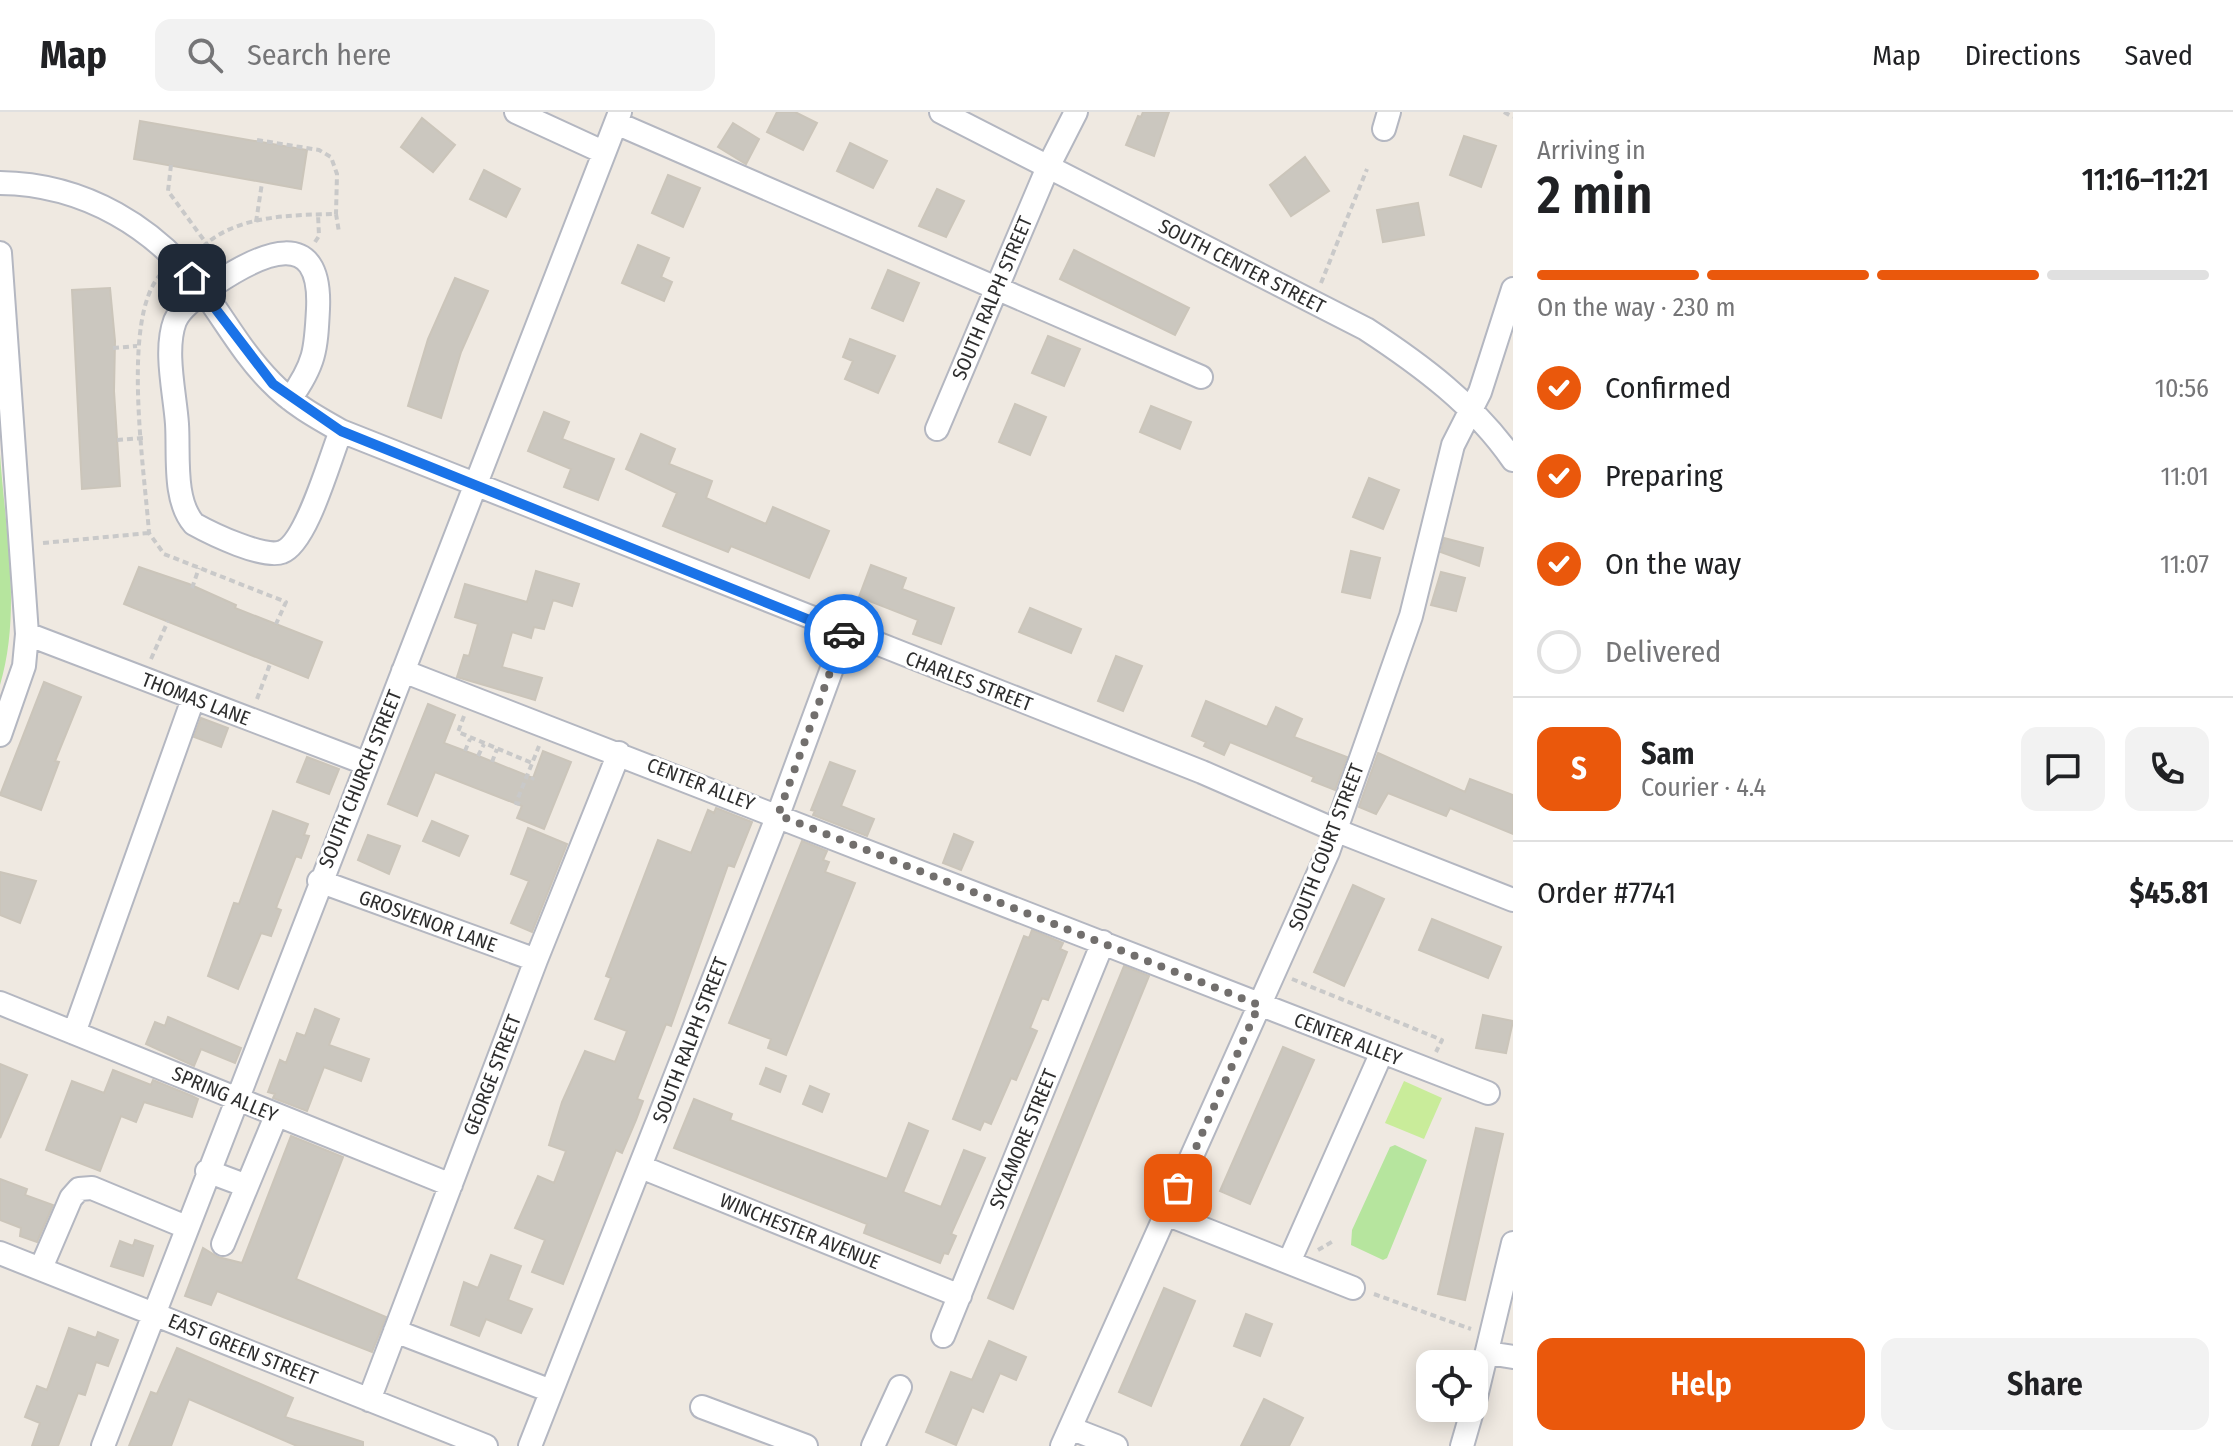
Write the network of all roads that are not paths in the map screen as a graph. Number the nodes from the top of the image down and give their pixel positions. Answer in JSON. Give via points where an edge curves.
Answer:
{"nodes":[{"id":1,"x":516,"y":112,"type":"edge"},
{"id":2,"x":941,"y":112,"type":"edge"},
{"id":3,"x":1076,"y":112,"type":"edge"},
{"id":4,"x":618,"y":117,"type":"edge"},
{"id":5,"x":603,"y":152,"type":"junction"},
{"id":6,"x":1048,"y":167,"type":"junction"},
{"id":7,"x":0,"y":183,"type":"edge"},
{"id":8,"x":0,"y":253,"type":"edge"},
{"id":9,"x":996,"y":286,"type":"junction"},
{"id":10,"x":1513,"y":289,"type":"edge"},
{"id":11,"x":204,"y":292,"type":"junction"},
{"id":12,"x":1201,"y":377,"type":"dead end"},
{"id":13,"x":290,"y":399,"type":"junction"},
{"id":14,"x":1470,"y":410,"type":"junction"},
{"id":15,"x":937,"y":429,"type":"dead end"},
{"id":16,"x":341,"y":431,"type":"junction"},
{"id":17,"x":1513,"y":460,"type":"edge"},
{"id":18,"x":476,"y":486,"type":"junction"},
{"id":19,"x":845,"y":633,"type":"junction"},
{"id":20,"x":27,"y":634,"type":"junction"},
{"id":21,"x":403,"y":671,"type":"junction"},
{"id":22,"x":193,"y":699,"type":"junction"},
{"id":23,"x":0,"y":735,"type":"edge"},
{"id":24,"x":619,"y":753,"type":"junction"},
{"id":25,"x":365,"y":763,"type":"junction"},
{"id":26,"x":778,"y":815,"type":"junction"},
{"id":27,"x":1335,"y":830,"type":"junction"},
{"id":28,"x":319,"y":881,"type":"junction"},
{"id":29,"x":1513,"y":900,"type":"edge"},
{"id":30,"x":1103,"y":942,"type":"junction"},
{"id":31,"x":536,"y":960,"type":"junction"},
{"id":32,"x":0,"y":1003,"type":"edge"},
{"id":33,"x":1259,"y":1005,"type":"junction"},
{"id":34,"x":74,"y":1033,"type":"junction"},
{"id":35,"x":1382,"y":1052,"type":"junction"},
{"id":36,"x":1488,"y":1093,"type":"dead end"},
{"id":37,"x":235,"y":1098,"type":"junction"},
{"id":38,"x":276,"y":1116,"type":"junction"},
{"id":39,"x":641,"y":1167,"type":"junction"},
{"id":40,"x":207,"y":1171,"type":"junction"},
{"id":41,"x":451,"y":1185,"type":"junction"},
{"id":42,"x":247,"y":1186,"type":"junction"},
{"id":43,"x":1166,"y":1214,"type":"junction"},
{"id":44,"x":186,"y":1227,"type":"junction"},
{"id":45,"x":1513,"y":1243,"type":"edge"},
{"id":46,"x":223,"y":1244,"type":"dead end"},
{"id":47,"x":0,"y":1253,"type":"edge"},
{"id":48,"x":1299,"y":1258,"type":"junction"},
{"id":49,"x":41,"y":1268,"type":"junction"},
{"id":50,"x":1353,"y":1288,"type":"road end"},
{"id":51,"x":960,"y":1296,"type":"junction"},
{"id":52,"x":154,"y":1313,"type":"junction"},
{"id":53,"x":395,"y":1331,"type":"junction"},
{"id":54,"x":943,"y":1336,"type":"dead end"},
{"id":55,"x":1488,"y":1353,"type":"joint"},
{"id":56,"x":1513,"y":1357,"type":"edge"},
{"id":57,"x":900,"y":1387,"type":"dead end"},
{"id":58,"x":551,"y":1391,"type":"junction"},
{"id":59,"x":369,"y":1400,"type":"junction"},
{"id":60,"x":702,"y":1407,"type":"dead end"},
{"id":61,"x":1469,"y":1422,"type":"edge"},
{"id":62,"x":1066,"y":1437,"type":"edge"},
{"id":63,"x":103,"y":1446,"type":"edge"},
{"id":64,"x":486,"y":1446,"type":"edge"},
{"id":65,"x":530,"y":1446,"type":"edge"},
{"id":66,"x":806,"y":1446,"type":"edge"},
{"id":67,"x":873,"y":1446,"type":"edge"},
{"id":68,"x":1116,"y":1446,"type":"edge"},
{"id":69,"x":1462,"y":1446,"type":"edge"}],
"edges":[{"from":1,"to":5,"type":"street"},
{"from":2,"to":6,"type":"street","name":"SOUTH CENTER STREET"},
{"from":3,"to":6,"type":"street","name":"SOUTH RALPH STREET"},
{"from":4,"to":5,"type":"street","name":"SOUTH CHURCH STREET"},
{"from":4,"to":9,"type":"street"},
{"from":5,"to":18,"type":"street","name":"SOUTH CHURCH STREET"},
{"from":6,"to":9,"type":"street","name":"SOUTH RALPH STREET"},
{"from":6,"to":14,"type":"street","name":"SOUTH CENTER STREET","via":[[1366,329],[1410,357]]},
{"from":7,"to":11,"type":"street","name":"CHARLES STREET","via":[[71,193],[109,210],[164,247]]},
{"from":8,"to":20,"type":"street"},
{"from":9,"to":12,"type":"street"},
{"from":9,"to":15,"type":"street","name":"SOUTH RALPH STREET"},
{"from":10,"to":14,"type":"street","name":"SOUTH COURT STREET"},
{"from":11,"to":13,"type":"street","name":"CHARLES STREET","via":[[250,358]]},
{"from":11,"to":13,"type":"street","via":[[274,253],[293,253],[312,267],[319,286],[316,351]]},
{"from":11,"to":16,"type":"street","via":[[179,314],[172,338],[181,496],[194,524],[269,554],[288,549],[302,532]]},
{"from":13,"to":16,"type":"street","name":"CHARLES STREET"},
{"from":14,"to":17,"type":"street","name":"SOUTH CENTER STREET"},
{"from":14,"to":27,"type":"street","name":"SOUTH COURT STREET","via":[[1453,445],[1399,653]]},
{"from":16,"to":18,"type":"street","name":"CHARLES STREET"},
{"from":18,"to":19,"type":"street","name":"CHARLES STREET"},
{"from":18,"to":21,"type":"street","name":"SOUTH CHURCH STREET"},
{"from":19,"to":26,"type":"street","name":"SOUTH RALPH STREET"},
{"from":19,"to":27,"type":"street","name":"CHARLES STREET","via":[[1202,772]]},
{"from":20,"to":22,"type":"street","name":"THOMAS LANE"},
{"from":20,"to":23,"type":"street","via":[[24,666]]},
{"from":21,"to":24,"type":"street","name":"CENTER ALLEY"},
{"from":21,"to":25,"type":"street","name":"SOUTH CHURCH STREET"},
{"from":22,"to":25,"type":"street","name":"THOMAS LANE"},
{"from":22,"to":34,"type":"street"},
{"from":24,"to":26,"type":"street","name":"CENTER ALLEY"},
{"from":24,"to":31,"type":"street","name":"GEORGE STREET"},
{"from":25,"to":28,"type":"street","name":"SOUTH CHURCH STREET"},
{"from":26,"to":30,"type":"street","name":"CENTER ALLEY"},
{"from":26,"to":39,"type":"street","name":"SOUTH RALPH STREET"},
{"from":27,"to":29,"type":"street","name":"CHARLES STREET"},
{"from":27,"to":33,"type":"street","name":"SOUTH COURT STREET"},
{"from":28,"to":31,"type":"street","name":"GROSVENOR LANE"},
{"from":28,"to":37,"type":"street","name":"SOUTH CHURCH STREET"},
{"from":30,"to":33,"type":"street","name":"CENTER ALLEY"},
{"from":30,"to":51,"type":"street","name":"SYCAMORE STREET"},
{"from":31,"to":41,"type":"street","name":"GEORGE STREET"},
{"from":32,"to":34,"type":"street","name":"SPRING ALLEY"},
{"from":33,"to":35,"type":"street","name":"CENTER ALLEY"},
{"from":33,"to":43,"type":"street","name":"SOUTH COURT STREET"},
{"from":34,"to":37,"type":"street","name":"SPRING ALLEY"},
{"from":35,"to":36,"type":"street","name":"CENTER ALLEY"},
{"from":35,"to":48,"type":"street"},
{"from":37,"to":38,"type":"street","name":"SPRING ALLEY"},
{"from":37,"to":40,"type":"street","name":"SOUTH CHURCH STREET"},
{"from":38,"to":41,"type":"street","name":"SPRING ALLEY"},
{"from":38,"to":42,"type":"street"},
{"from":39,"to":51,"type":"street","name":"WINCHESTER AVENUE"},
{"from":39,"to":58,"type":"street","name":"SOUTH RALPH STREET"},
{"from":40,"to":42,"type":"street"},
{"from":40,"to":44,"type":"street","name":"SOUTH CHURCH STREET"},
{"from":41,"to":53,"type":"street","name":"GEORGE STREET"},
{"from":42,"to":46,"type":"street"},
{"from":43,"to":48,"type":"street"},
{"from":43,"to":62,"type":"street","name":"SOUTH COURT STREET"},
{"from":44,"to":49,"type":"street","via":[[86,1187],[71,1198]]},
{"from":44,"to":52,"type":"street","name":"SOUTH CHURCH STREET"},
{"from":45,"to":55,"type":"street"},
{"from":47,"to":49,"type":"street","name":"EAST GREEN STREET"},
{"from":48,"to":50,"type":"street"},
{"from":49,"to":52,"type":"street","name":"EAST GREEN STREET"},
{"from":51,"to":54,"type":"street","name":"SYCAMORE STREET"},
{"from":52,"to":59,"type":"street","name":"EAST GREEN STREET"},
{"from":52,"to":63,"type":"street","name":"SOUTH CHURCH STREET"},
{"from":53,"to":58,"type":"street"},
{"from":53,"to":59,"type":"street","name":"GEORGE STREET"},
{"from":55,"to":56,"type":"street"},
{"from":57,"to":67,"type":"street"},
{"from":58,"to":65,"type":"street","name":"SOUTH RALPH STREET"},
{"from":59,"to":64,"type":"street","name":"EAST GREEN STREET"},
{"from":60,"to":66,"type":"street"},
{"from":61,"to":69,"type":"street"},
{"from":62,"to":68,"type":"street"}]}
